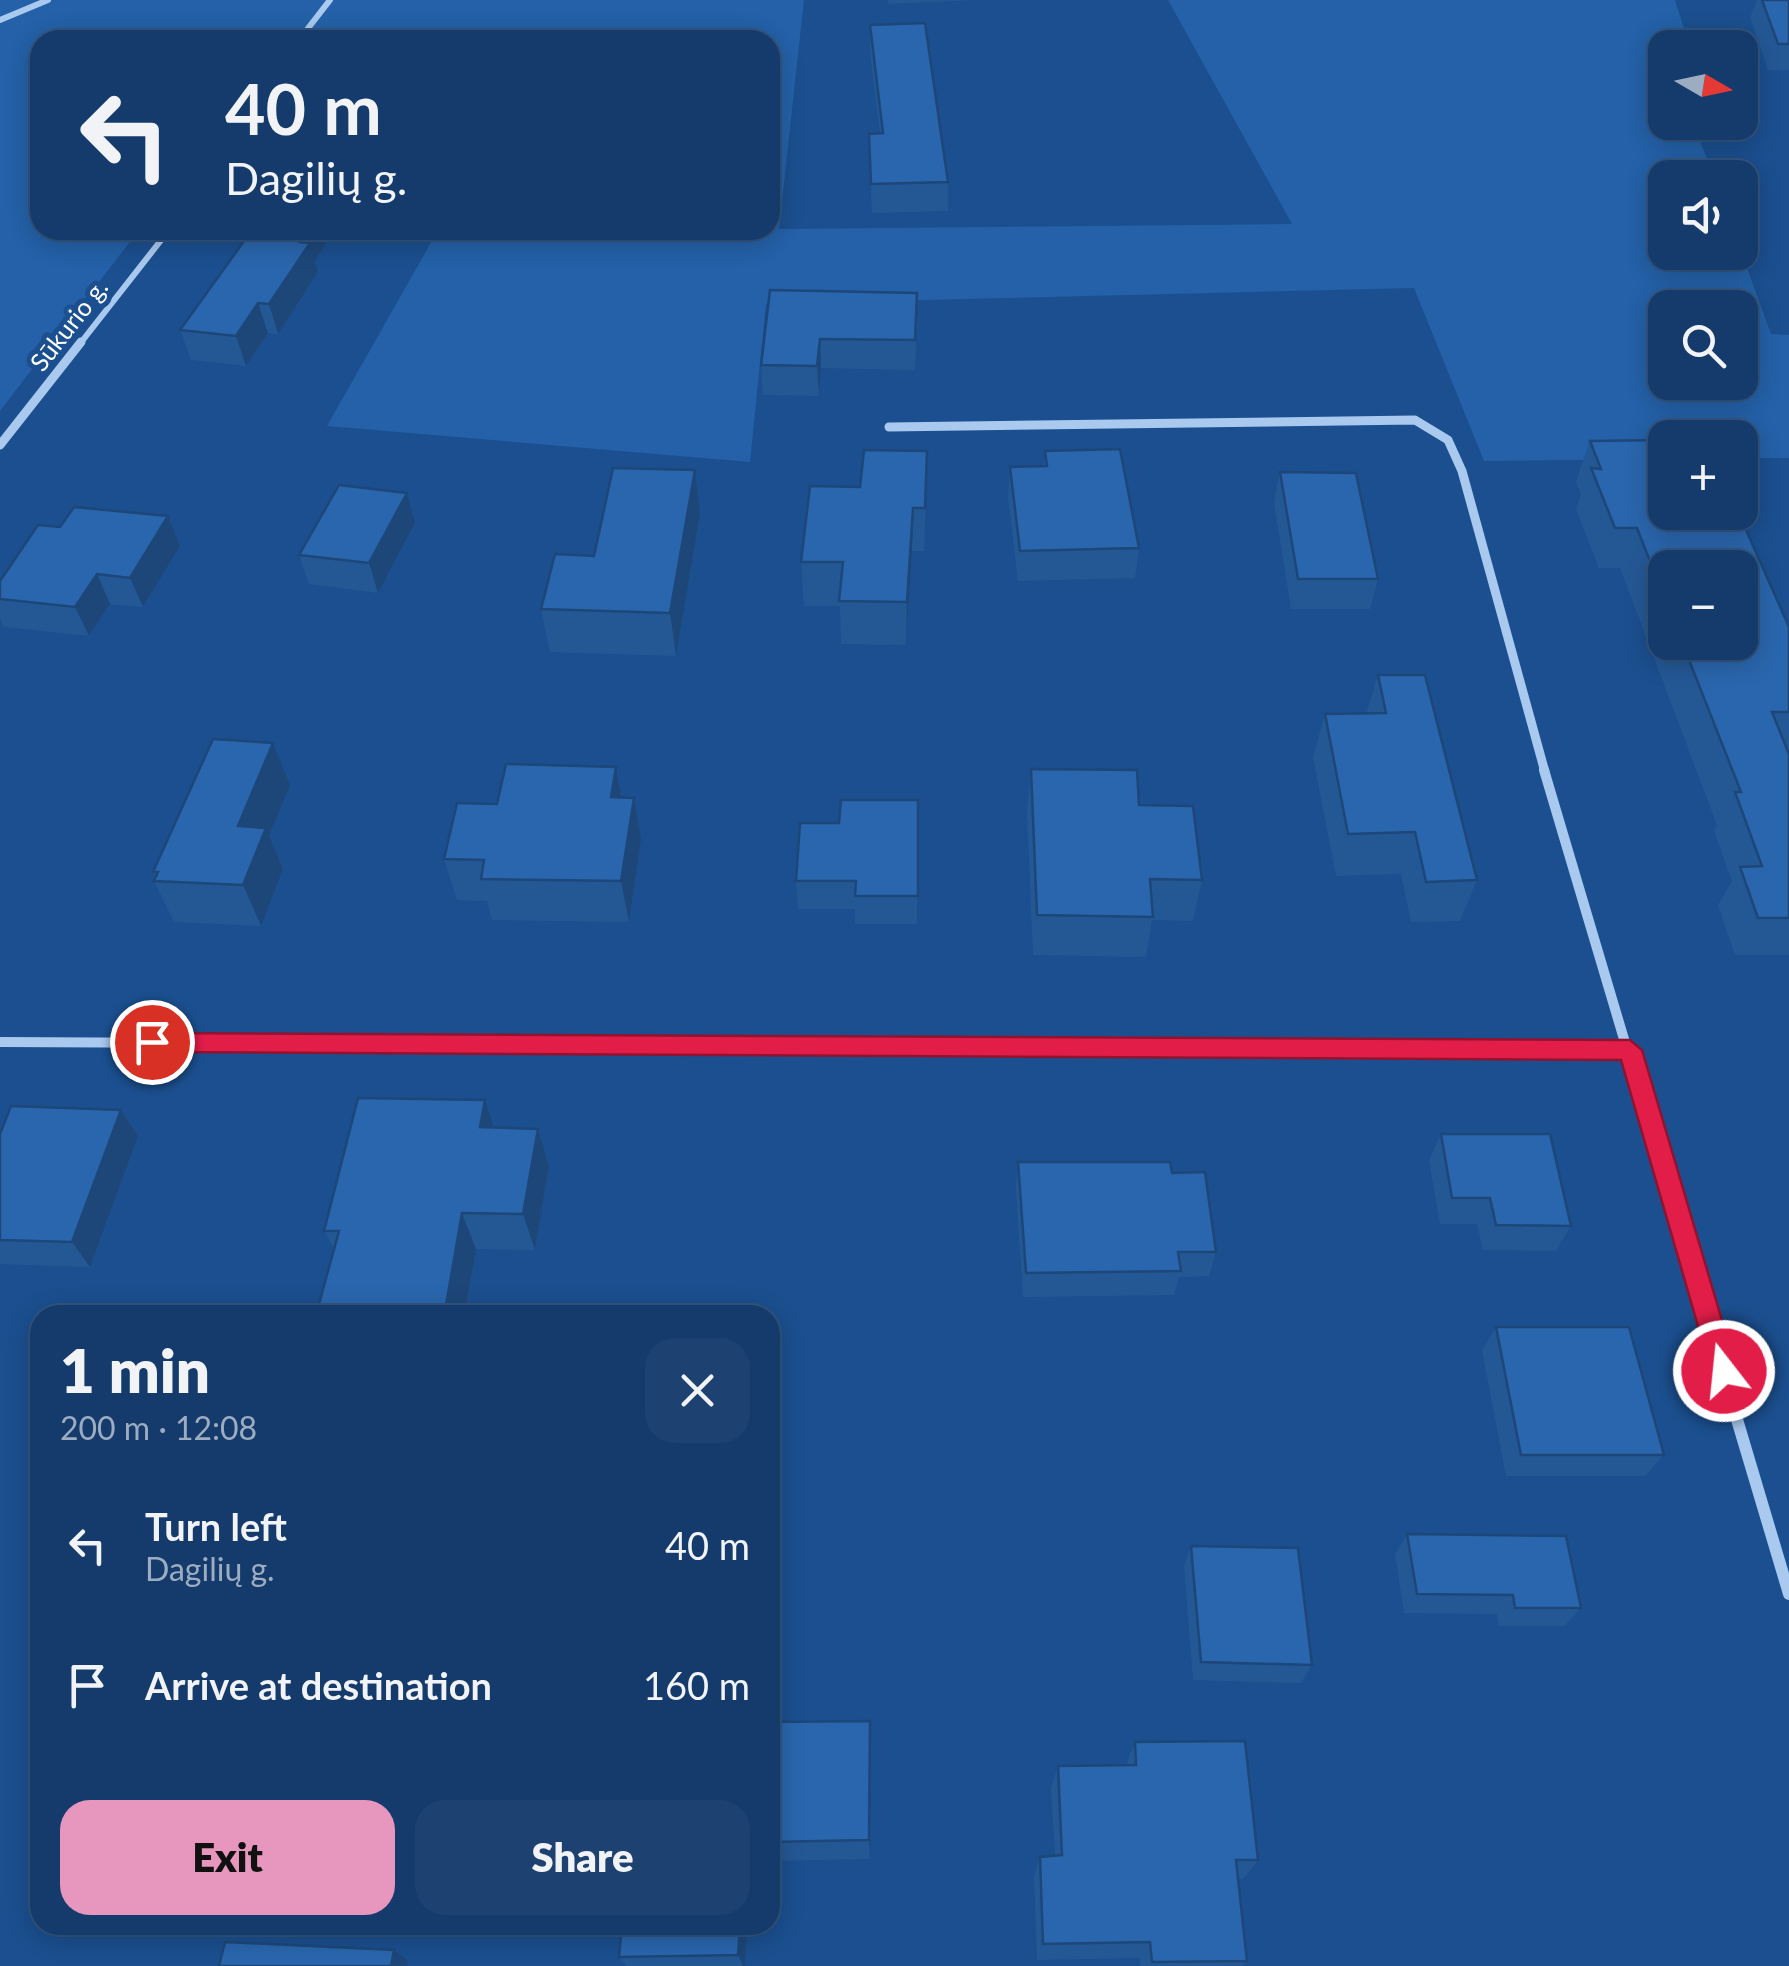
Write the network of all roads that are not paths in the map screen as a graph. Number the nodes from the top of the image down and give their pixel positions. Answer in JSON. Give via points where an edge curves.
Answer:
{"nodes":[{"id":1,"x":48,"y":0,"type":"edge"},
{"id":2,"x":330,"y":0,"type":"edge"},
{"id":3,"x":0,"y":20,"type":"edge"},
{"id":4,"x":307,"y":30,"type":"edge"},
{"id":5,"x":161,"y":240,"type":"edge"},
{"id":6,"x":889,"y":426,"type":"dead end"},
{"id":7,"x":0,"y":446,"type":"edge"},
{"id":8,"x":0,"y":1042,"type":"edge"},
{"id":9,"x":1630,"y":1050,"type":"junction"},
{"id":10,"x":1789,"y":1594,"type":"edge"}],
"edges":[{"from":1,"to":3,"type":"street"},
{"from":2,"to":4,"type":"street"},
{"from":5,"to":7,"type":"street","name":"Sūkurio g."},
{"from":6,"to":9,"type":"street","via":[[1415,420],[1448,440]]},
{"from":8,"to":9,"type":"street"},
{"from":9,"to":10,"type":"street"}]}
